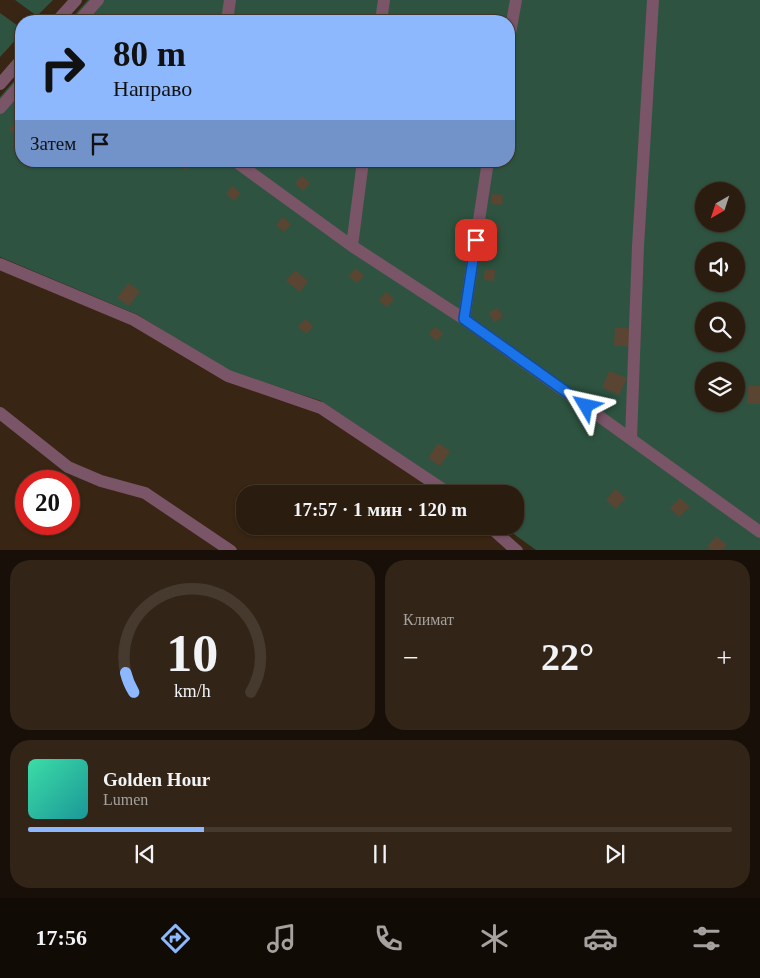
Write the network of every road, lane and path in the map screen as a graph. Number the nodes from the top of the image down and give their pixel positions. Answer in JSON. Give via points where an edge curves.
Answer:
{"nodes":[{"id":1,"x":76,"y":0,"type":"edge"},
{"id":2,"x":98,"y":0,"type":"edge"},
{"id":3,"x":230,"y":0,"type":"edge"},
{"id":4,"x":384,"y":0,"type":"edge"},
{"id":5,"x":516,"y":0,"type":"edge"},
{"id":6,"x":654,"y":0,"type":"edge"},
{"id":7,"x":62,"y":15,"type":"edge"},
{"id":8,"x":84,"y":15,"type":"edge"},
{"id":9,"x":228,"y":15,"type":"edge"},
{"id":10,"x":382,"y":15,"type":"edge"},
{"id":11,"x":513,"y":15,"type":"edge"},
{"id":12,"x":15,"y":67,"type":"edge"},
{"id":13,"x":0,"y":84,"type":"edge"},
{"id":14,"x":15,"y":91,"type":"edge"},
{"id":15,"x":0,"y":108,"type":"edge"},
{"id":16,"x":243,"y":167,"type":"edge"},
{"id":17,"x":362,"y":167,"type":"edge"},
{"id":18,"x":487,"y":167,"type":"edge"},
{"id":19,"x":352,"y":246,"type":"junction"},
{"id":20,"x":0,"y":264,"type":"edge"},
{"id":21,"x":464,"y":319,"type":"junction"},
{"id":22,"x":0,"y":413,"type":"edge"},
{"id":23,"x":632,"y":439,"type":"junction"},
{"id":24,"x":436,"y":485,"type":"edge"},
{"id":25,"x":760,"y":532,"type":"edge"},
{"id":26,"x":500,"y":535,"type":"edge"},
{"id":27,"x":231,"y":550,"type":"edge"},
{"id":28,"x":517,"y":550,"type":"edge"}],
"edges":[{"from":1,"to":7,"type":"lane"},
{"from":2,"to":8,"type":"lane"},
{"from":3,"to":9,"type":"lane"},
{"from":4,"to":10,"type":"lane"},
{"from":5,"to":11,"type":"lane"},
{"from":6,"to":23,"type":"lane","via":[[638,246]]},
{"from":12,"to":13,"type":"lane"},
{"from":14,"to":15,"type":"lane"},
{"from":16,"to":19,"type":"lane"},
{"from":17,"to":19,"type":"lane"},
{"from":18,"to":21,"type":"lane"},
{"from":19,"to":21,"type":"lane"},
{"from":20,"to":24,"type":"lane","via":[[134,320],[228,376],[321,408]]},
{"from":21,"to":23,"type":"lane"},
{"from":22,"to":27,"type":"lane","via":[[68,467],[101,481],[145,492]]},
{"from":23,"to":25,"type":"lane"},
{"from":26,"to":28,"type":"lane"}]}
